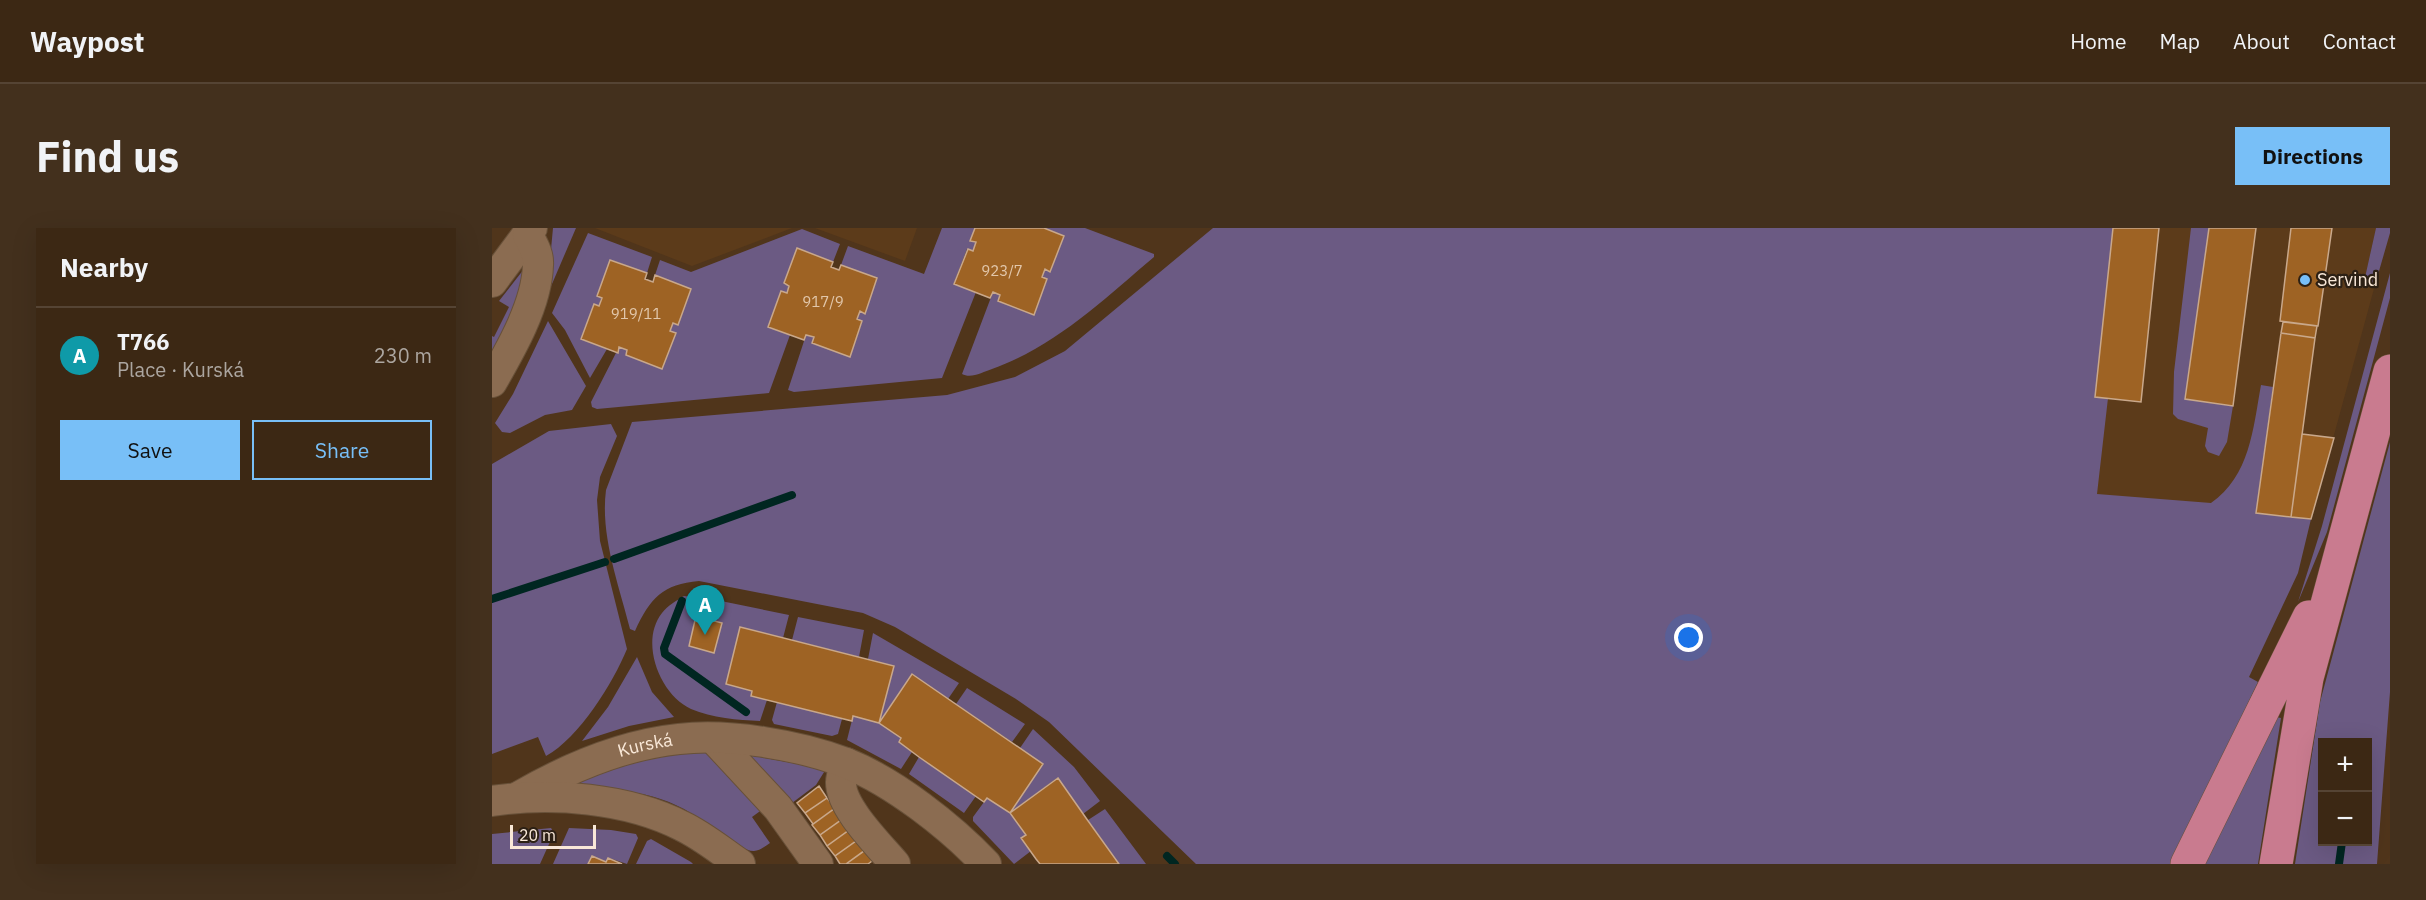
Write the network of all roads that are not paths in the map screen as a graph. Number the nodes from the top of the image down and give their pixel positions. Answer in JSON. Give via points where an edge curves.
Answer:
{"nodes":[{"id":1,"x":530,"y":231,"type":"edge"},
{"id":2,"x":492,"y":282,"type":"edge"},
{"id":3,"x":2390,"y":371,"type":"edge"},
{"id":4,"x":492,"y":382,"type":"edge"},
{"id":5,"x":2340,"y":557,"type":"junction"},
{"id":6,"x":713,"y":738,"type":"junction"},
{"id":7,"x":846,"y":763,"type":"junction"},
{"id":8,"x":505,"y":799,"type":"edge"},
{"id":9,"x":740,"y":864,"type":"edge"},
{"id":10,"x":818,"y":864,"type":"edge"},
{"id":11,"x":895,"y":864,"type":"edge"},
{"id":12,"x":986,"y":864,"type":"edge"},
{"id":13,"x":2187,"y":864,"type":"edge"},
{"id":14,"x":2276,"y":864,"type":"edge"}],
"edges":[{"from":1,"to":2,"type":"street"},
{"from":1,"to":4,"type":"street","via":[[538,264],[534,292]]},
{"from":3,"to":5,"type":"highway"},
{"from":5,"to":13,"type":"highway"},
{"from":5,"to":14,"type":"highway","via":[[2307,678]]},
{"from":6,"to":7,"type":"street","name":"Kurská","via":[[780,747]]},
{"from":6,"to":8,"type":"street","name":"Kurská","via":[[679,739],[615,752]]},
{"from":6,"to":10,"type":"street","via":[[778,808]]},
{"from":7,"to":11,"type":"street","via":[[841,781],[843,795]]},
{"from":7,"to":12,"type":"street","name":"Kurská","via":[[915,805]]},
{"from":8,"to":9,"type":"street","name":"Kurská","via":[[590,801],[628,807],[662,817],[700,836]]}]}
